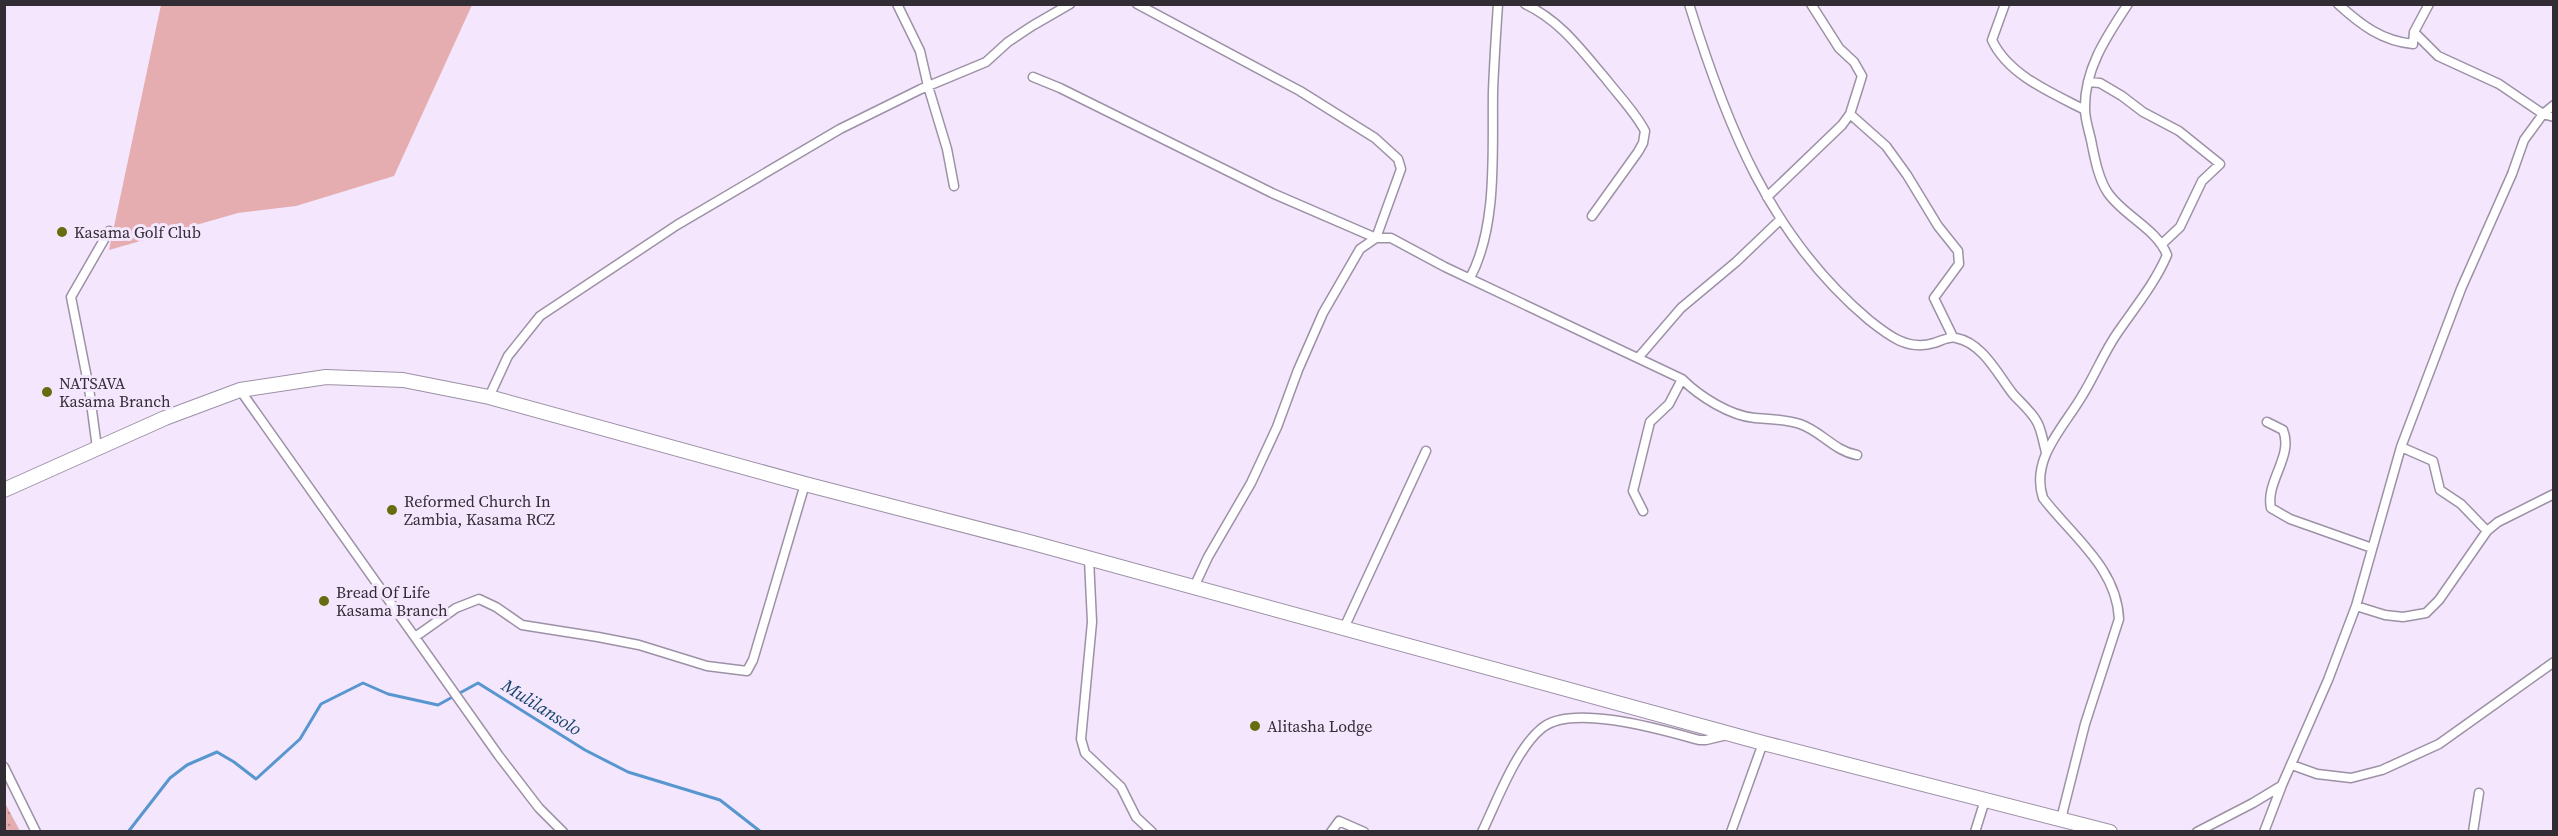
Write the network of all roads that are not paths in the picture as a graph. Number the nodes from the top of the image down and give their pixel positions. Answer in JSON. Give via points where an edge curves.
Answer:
{"nodes":[{"id":1,"x":897,"y":4,"type":"edge"},
{"id":2,"x":1070,"y":4,"type":"edge"},
{"id":3,"x":1137,"y":4,"type":"edge"},
{"id":4,"x":1498,"y":4,"type":"edge"},
{"id":5,"x":1525,"y":4,"type":"edge"},
{"id":6,"x":1689,"y":4,"type":"edge"},
{"id":7,"x":1811,"y":4,"type":"edge"},
{"id":8,"x":2128,"y":4,"type":"edge"},
{"id":9,"x":2338,"y":4,"type":"edge"},
{"id":10,"x":2428,"y":4,"type":"edge"},
{"id":11,"x":2004,"y":5,"type":"edge"},
{"id":12,"x":1540,"y":8,"type":"edge"},
{"id":13,"x":2414,"y":32,"type":"junction"},
{"id":14,"x":2413,"y":44,"type":"junction"},
{"id":15,"x":2428,"y":49,"type":"junction"},
{"id":16,"x":1033,"y":77,"type":"dead end"},
{"id":17,"x":2088,"y":82,"type":"junction"},
{"id":18,"x":927,"y":86,"type":"junction"},
{"id":19,"x":2553,"y":105,"type":"edge"},
{"id":20,"x":2085,"y":110,"type":"junction"},
{"id":21,"x":1850,"y":114,"type":"junction"},
{"id":22,"x":2543,"y":114,"type":"junction"},
{"id":23,"x":2553,"y":117,"type":"edge"},
{"id":24,"x":954,"y":186,"type":"dead end"},
{"id":25,"x":1767,"y":197,"type":"junction"},
{"id":26,"x":1592,"y":216,"type":"dead end"},
{"id":27,"x":1780,"y":220,"type":"junction"},
{"id":28,"x":109,"y":231,"type":"dead end"},
{"id":29,"x":1376,"y":238,"type":"junction"},
{"id":30,"x":2163,"y":243,"type":"junction"},
{"id":31,"x":1470,"y":278,"type":"junction"},
{"id":32,"x":1953,"y":337,"type":"junction"},
{"id":33,"x":1638,"y":358,"type":"junction"},
{"id":34,"x":1682,"y":379,"type":"junction"},
{"id":35,"x":240,"y":390,"type":"junction"},
{"id":36,"x":489,"y":397,"type":"junction"},
{"id":37,"x":2267,"y":422,"type":"dead end"},
{"id":38,"x":2402,"y":447,"type":"junction"},
{"id":39,"x":97,"y":448,"type":"junction"},
{"id":40,"x":1426,"y":451,"type":"dead end"},
{"id":41,"x":2046,"y":452,"type":"junction"},
{"id":42,"x":1857,"y":455,"type":"dead end"},
{"id":43,"x":805,"y":484,"type":"junction"},
{"id":44,"x":4,"y":490,"type":"edge"},
{"id":45,"x":2553,"y":494,"type":"edge"},
{"id":46,"x":1643,"y":511,"type":"dead end"},
{"id":47,"x":2487,"y":531,"type":"junction"},
{"id":48,"x":2372,"y":548,"type":"junction"},
{"id":49,"x":1089,"y":559,"type":"junction"},
{"id":50,"x":1194,"y":587,"type":"junction"},
{"id":51,"x":2356,"y":606,"type":"junction"},
{"id":52,"x":1344,"y":628,"type":"junction"},
{"id":53,"x":415,"y":637,"type":"junction"},
{"id":54,"x":2553,"y":662,"type":"edge"},
{"id":55,"x":1731,"y":734,"type":"junction"},
{"id":56,"x":1763,"y":743,"type":"junction"},
{"id":57,"x":2292,"y":765,"type":"junction"},
{"id":58,"x":4,"y":767,"type":"edge"},
{"id":59,"x":2282,"y":785,"type":"junction"},
{"id":60,"x":2479,"y":793,"type":"dead end"},
{"id":61,"x":1985,"y":800,"type":"junction"},
{"id":62,"x":2061,"y":819,"type":"junction"},
{"id":63,"x":36,"y":831,"type":"edge"},
{"id":64,"x":563,"y":831,"type":"edge"},
{"id":65,"x":1152,"y":831,"type":"edge"},
{"id":66,"x":1331,"y":831,"type":"edge"},
{"id":67,"x":1364,"y":831,"type":"edge"},
{"id":68,"x":1482,"y":831,"type":"edge"},
{"id":69,"x":1731,"y":831,"type":"edge"},
{"id":70,"x":1974,"y":831,"type":"edge"},
{"id":71,"x":2109,"y":831,"type":"edge"},
{"id":72,"x":2197,"y":831,"type":"edge"},
{"id":73,"x":2264,"y":831,"type":"edge"},
{"id":74,"x":2473,"y":831,"type":"edge"}],
"edges":[{"from":1,"to":18,"type":"street","via":[[920,51]]},
{"from":2,"to":18,"type":"street","via":[[1008,42],[986,62]]},
{"from":3,"to":29,"type":"street","via":[[1300,91],[1388,148],[1401,169]]},
{"from":4,"to":31,"type":"street","via":[[1493,170],[1484,245]]},
{"from":5,"to":12,"type":"street"},
{"from":6,"to":25,"type":"street","via":[[1726,110]]},
{"from":7,"to":21,"type":"street","via":[[1839,48],[1860,70],[1862,76]]},
{"from":8,"to":17,"type":"street","via":[[2100,48]]},
{"from":9,"to":14,"type":"street","via":[[2375,34],[2397,43]]},
{"from":10,"to":13,"type":"street"},
{"from":11,"to":20,"type":"street","via":[[1992,40],[1999,56],[2044,90]]},
{"from":12,"to":26,"type":"street","via":[[1569,34],[1645,131],[1638,152]]},
{"from":13,"to":14,"type":"street"},
{"from":13,"to":15,"type":"street"},
{"from":14,"to":15,"type":"street"},
{"from":15,"to":22,"type":"street","via":[[2499,84]]},
{"from":16,"to":29,"type":"street","via":[[1272,193]]},
{"from":17,"to":20,"type":"street"},
{"from":17,"to":30,"type":"street","via":[[2100,83],[2179,131],[2220,164],[2202,181],[2180,227]]},
{"from":18,"to":24,"type":"street"},
{"from":18,"to":36,"type":"street","via":[[840,129],[677,225],[540,316],[508,356]]},
{"from":19,"to":22,"type":"street"},
{"from":20,"to":30,"type":"street","via":[[2095,161],[2107,191]]},
{"from":21,"to":25,"type":"street"},
{"from":21,"to":32,"type":"street","via":[[1886,146],[1958,251],[1959,264],[1934,298]]},
{"from":22,"to":23,"type":"street"},
{"from":22,"to":38,"type":"street","via":[[2524,140],[2461,289]]},
{"from":25,"to":27,"type":"street"},
{"from":27,"to":32,"type":"street","via":[[1792,240],[1836,290],[1895,338],[1919,347]]},
{"from":27,"to":33,"type":"street","via":[[1681,308]]},
{"from":28,"to":39,"type":"street","via":[[71,297]]},
{"from":29,"to":31,"type":"street","via":[[1391,238]]},
{"from":29,"to":50,"type":"street","via":[[1360,249],[1323,313],[1251,483]]},
{"from":30,"to":41,"type":"street","via":[[2167,255],[2158,275],[2118,332]]},
{"from":31,"to":33,"type":"street"},
{"from":32,"to":41,"type":"street","via":[[1985,356],[2036,419]]},
{"from":33,"to":34,"type":"street"},
{"from":34,"to":42,"type":"street","via":[[1697,394],[1724,408],[1752,418],[1777,418],[1800,424],[1842,451]]},
{"from":34,"to":46,"type":"street","via":[[1669,404],[1650,422],[1633,491]]},
{"from":35,"to":36,"type":"main road","via":[[293,381],[365,377],[403,380]]},
{"from":35,"to":39,"type":"main road"},
{"from":35,"to":53,"type":"street"},
{"from":36,"to":43,"type":"main road"},
{"from":37,"to":48,"type":"street","via":[[2283,430],[2286,437],[2271,508],[2290,519]]},
{"from":38,"to":47,"type":"street","via":[[2433,461],[2440,490],[2461,504]]},
{"from":38,"to":48,"type":"street"},
{"from":39,"to":44,"type":"main road"},
{"from":40,"to":52,"type":"street"},
{"from":41,"to":62,"type":"street","via":[[2041,468],[2043,498],[2090,549],[2110,585],[2119,619],[2085,724]]},
{"from":43,"to":49,"type":"main road"},
{"from":43,"to":53,"type":"street","via":[[747,671],[707,666],[639,645],[522,625],[479,598],[456,608]]},
{"from":45,"to":47,"type":"street"},
{"from":47,"to":51,"type":"street","via":[[2426,613],[2403,617]]},
{"from":48,"to":51,"type":"street"},
{"from":49,"to":50,"type":"main road"},
{"from":49,"to":65,"type":"street","via":[[1092,622],[1081,739],[1085,753],[1120,787],[1136,817]]},
{"from":50,"to":52,"type":"main road"},
{"from":51,"to":57,"type":"street"},
{"from":52,"to":55,"type":"main road"},
{"from":53,"to":64,"type":"street","via":[[498,756],[539,808]]},
{"from":54,"to":57,"type":"street","via":[[2446,740],[2382,770],[2351,778],[2317,774]]},
{"from":55,"to":56,"type":"main road"},
{"from":55,"to":68,"type":"street","via":[[1699,740],[1622,720],[1589,717],[1548,724],[1524,749]]},
{"from":56,"to":61,"type":"main road"},
{"from":56,"to":69,"type":"street"},
{"from":57,"to":59,"type":"street"},
{"from":58,"to":63,"type":"street"},
{"from":59,"to":72,"type":"street"},
{"from":59,"to":73,"type":"street"},
{"from":60,"to":74,"type":"street"},
{"from":61,"to":62,"type":"main road"},
{"from":61,"to":70,"type":"street"},
{"from":62,"to":71,"type":"main road"},
{"from":66,"to":67,"type":"street","via":[[1339,820]]}]}
